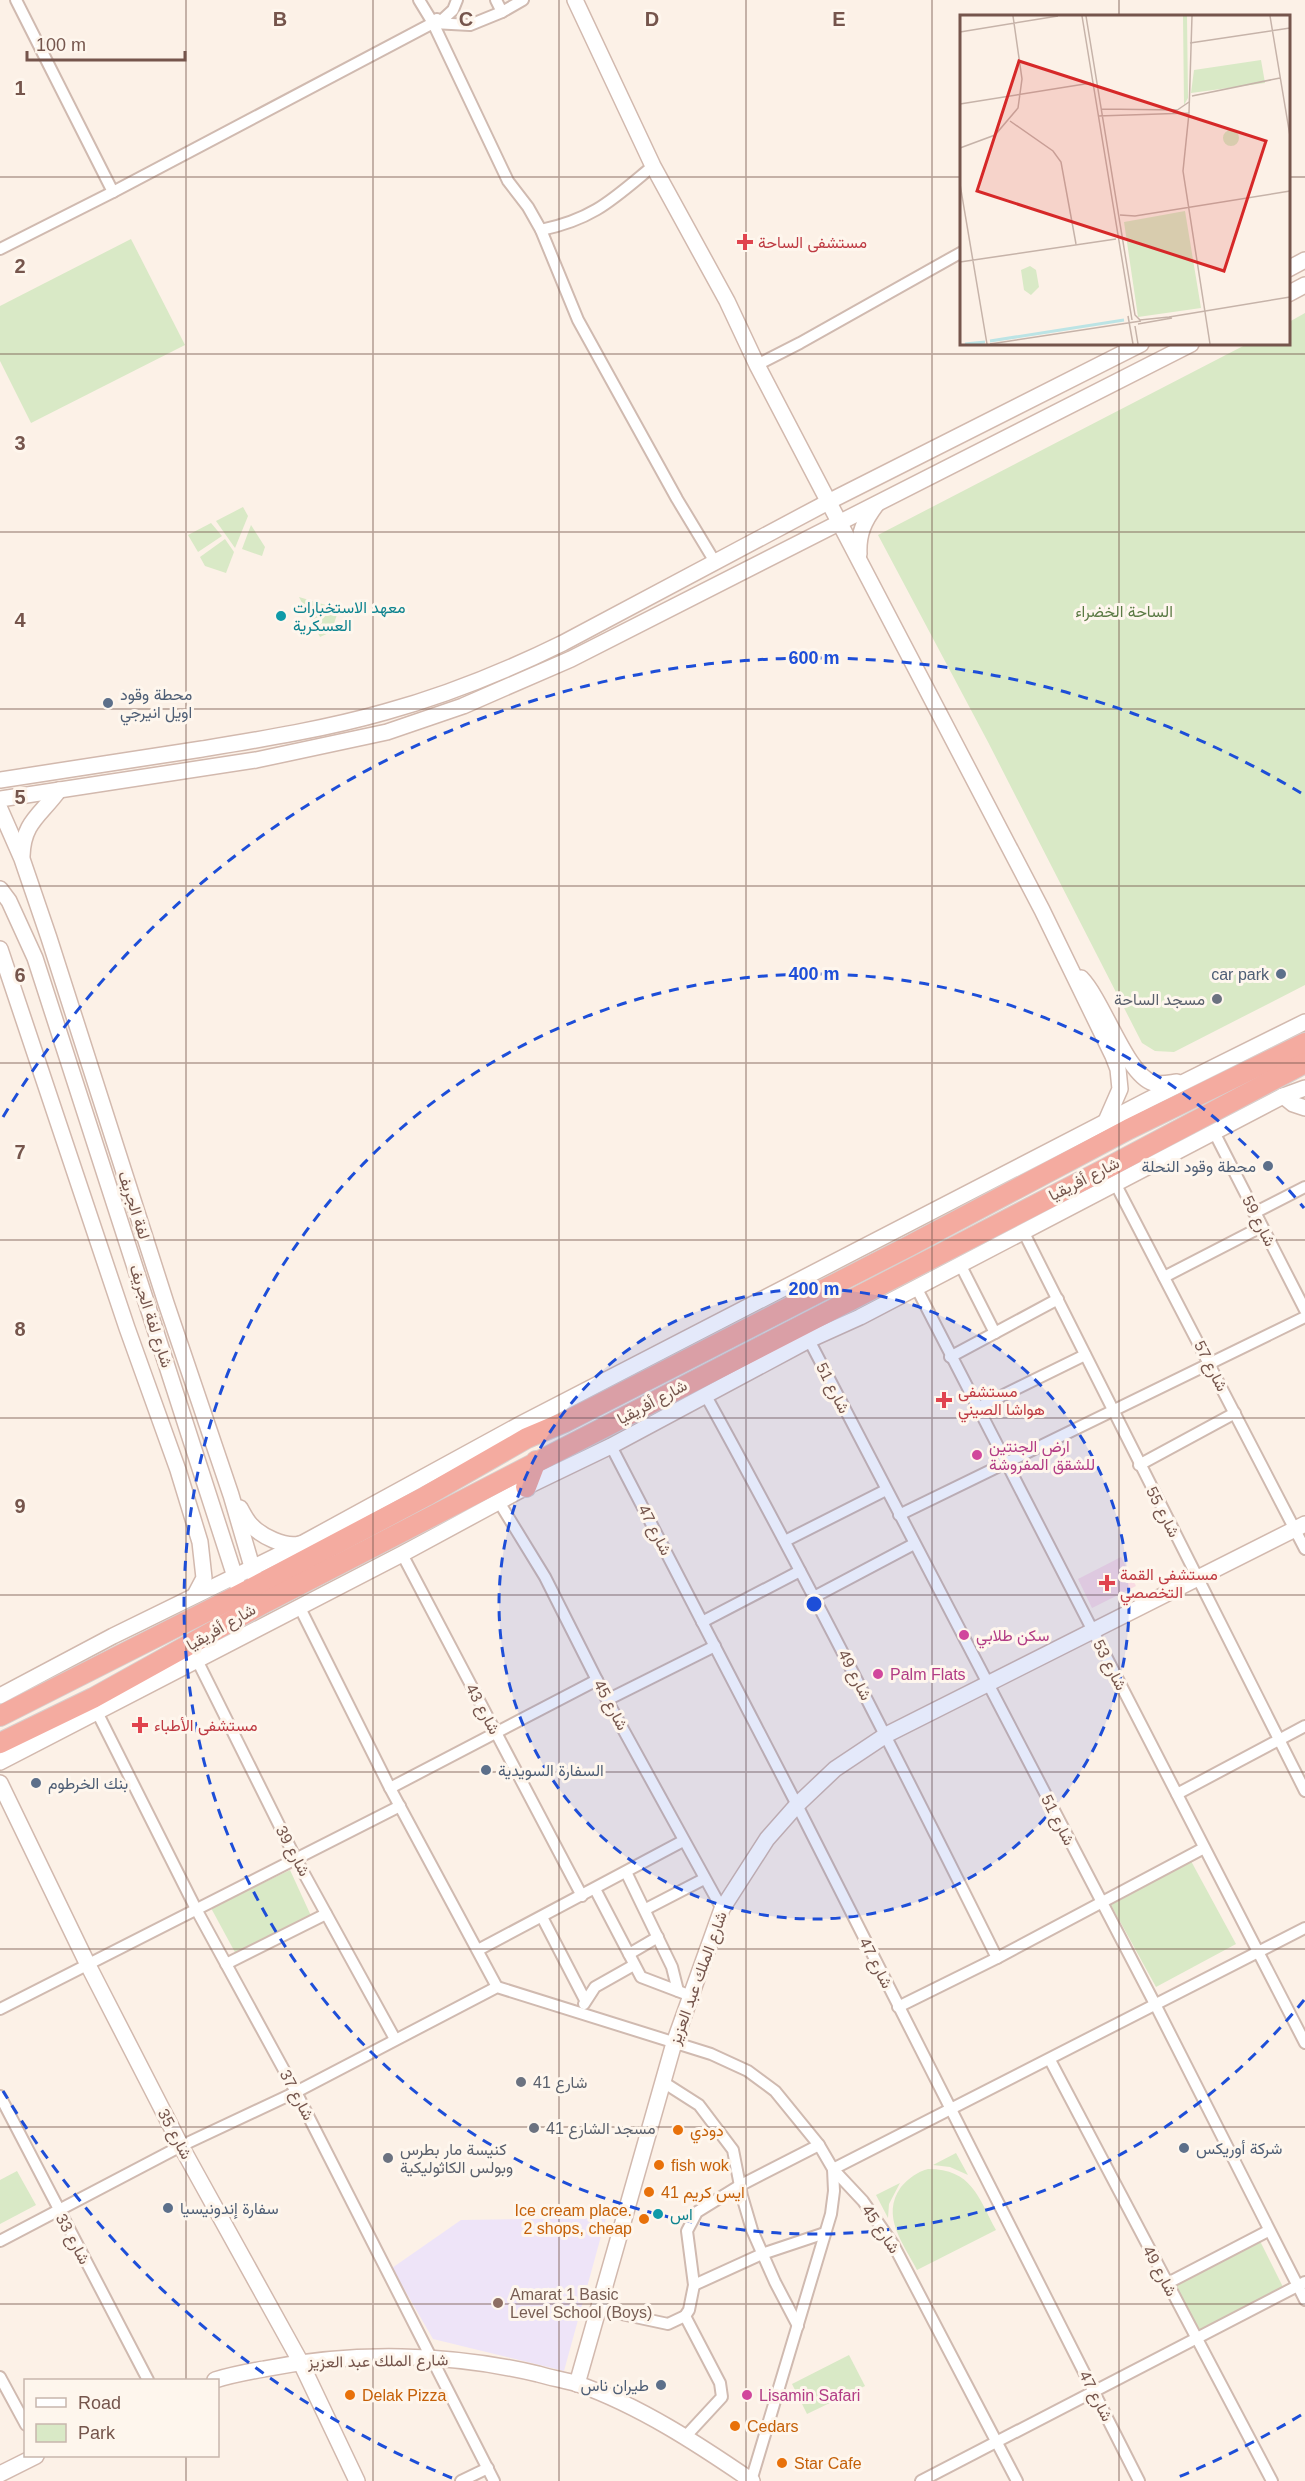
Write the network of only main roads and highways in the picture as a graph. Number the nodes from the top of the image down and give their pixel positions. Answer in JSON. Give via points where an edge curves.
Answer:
{"nodes":[{"id":1,"x":1305,"y":1043,"type":"edge"},
{"id":2,"x":1305,"y":1064,"type":"edge"},
{"id":3,"x":910,"y":1225,"type":"road end"},
{"id":4,"x":909,"y":1246,"type":"junction"},
{"id":5,"x":732,"y":1335,"type":"junction"},
{"id":6,"x":744,"y":1354,"type":"junction"},
{"id":7,"x":498,"y":1436,"type":"road end"},
{"id":8,"x":527,"y":1438,"type":"junction"},
{"id":9,"x":536,"y":1461,"type":"junction"},
{"id":10,"x":526,"y":1487,"type":"road end"},
{"id":11,"x":259,"y":1585,"type":"junction"},
{"id":12,"x":0,"y":1716,"type":"edge"},
{"id":13,"x":0,"y":1743,"type":"edge"}],
"edges":[{"from":1,"to":4,"type":"highway","name":"شارع أفريقيا","via":[[1129,1129]]},
{"from":2,"to":6,"type":"highway","name":"شارع أفريقيا"},
{"from":3,"to":4,"type":"highway"},
{"from":4,"to":5,"type":"highway","name":"شارع أفريقيا"},
{"from":5,"to":6,"type":"highway"},
{"from":5,"to":8,"type":"highway","name":"شارع أفريقيا"},
{"from":6,"to":9,"type":"highway","name":"شارع أفريقيا"},
{"from":7,"to":8,"type":"highway"},
{"from":8,"to":11,"type":"highway","name":"شارع أفريقيا"},
{"from":9,"to":10,"type":"highway"},
{"from":9,"to":11,"type":"highway","name":"شارع أفريقيا"},
{"from":11,"to":12,"type":"highway","name":"شارع أفريقيا","via":[[237,1586]]},
{"from":11,"to":13,"type":"highway","name":"شارع أفريقيا","via":[[248,1613],[93,1698]]}]}
